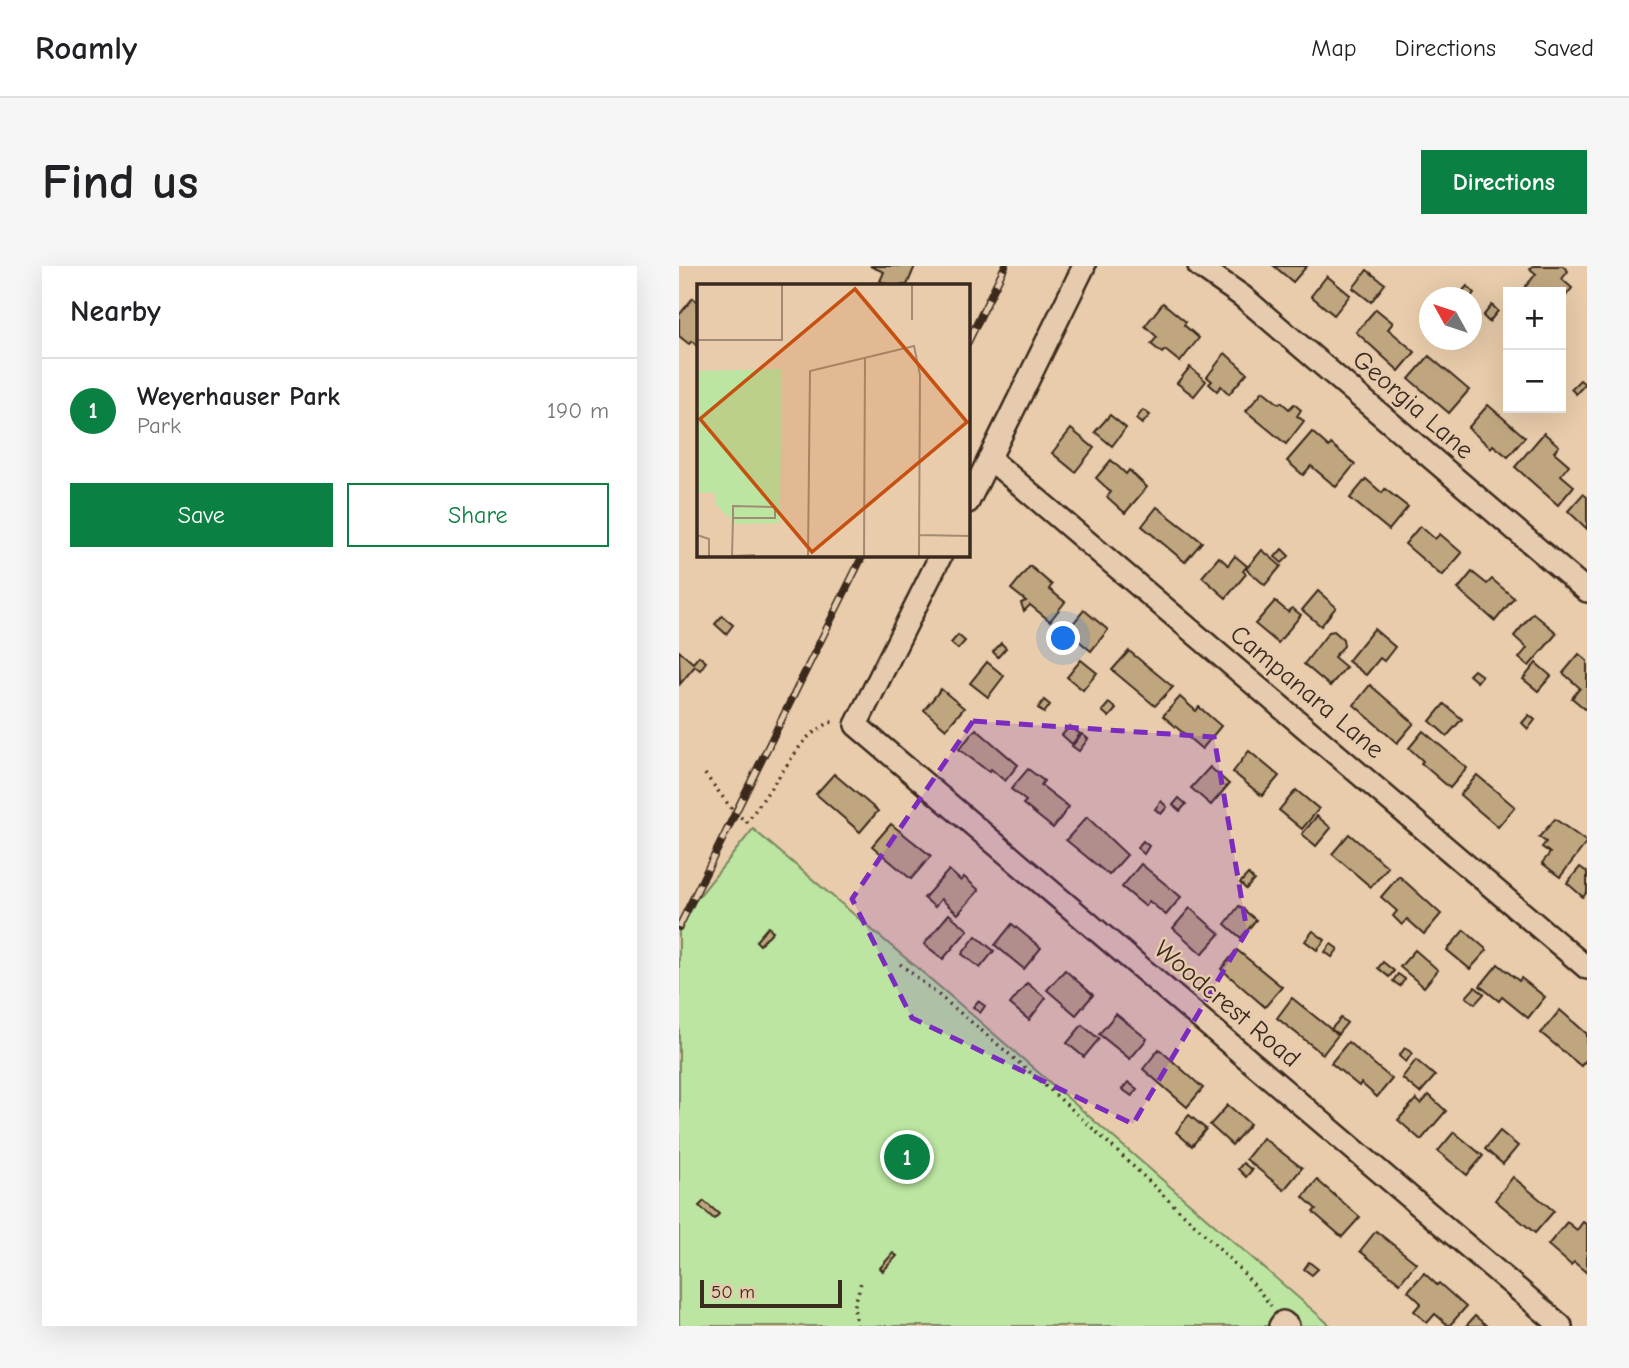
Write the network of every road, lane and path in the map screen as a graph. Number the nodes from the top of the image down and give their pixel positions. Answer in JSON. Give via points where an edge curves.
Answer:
{"nodes":[{"id":1,"x":1084,"y":266,"type":"edge"},
{"id":2,"x":1199,"y":266,"type":"edge"},
{"id":3,"x":990,"y":459,"type":"junction"},
{"id":4,"x":969,"y":500,"type":"edge"},
{"id":5,"x":940,"y":556,"type":"edge"},
{"id":6,"x":1587,"y":591,"type":"edge"},
{"id":7,"x":856,"y":725,"type":"junction"},
{"id":8,"x":705,"y":774,"type":"dead end"},
{"id":9,"x":900,"y":964,"type":"dead end"},
{"id":10,"x":1587,"y":968,"type":"edge"},
{"id":11,"x":861,"y":1282,"type":"dead end"},
{"id":12,"x":1284,"y":1325,"type":"edge"},
{"id":13,"x":857,"y":1326,"type":"edge"},
{"id":14,"x":1561,"y":1326,"type":"edge"}],
"edges":[{"from":1,"to":3,"type":"street"},
{"from":2,"to":6,"type":"street","name":"Georgia Lane","via":[[1242,296]]},
{"from":3,"to":4,"type":"street"},
{"from":3,"to":10,"type":"street","name":"Campanara Lane"},
{"from":5,"to":7,"type":"street"},
{"from":7,"to":8,"type":"path","via":[[830,722],[810,735],[747,822]]},
{"from":7,"to":14,"type":"street","name":"Woodcrest Road"},
{"from":9,"to":12,"type":"path","via":[[1122,1155],[1251,1279]]},
{"from":11,"to":13,"type":"path","via":[[854,1308]]}]}
